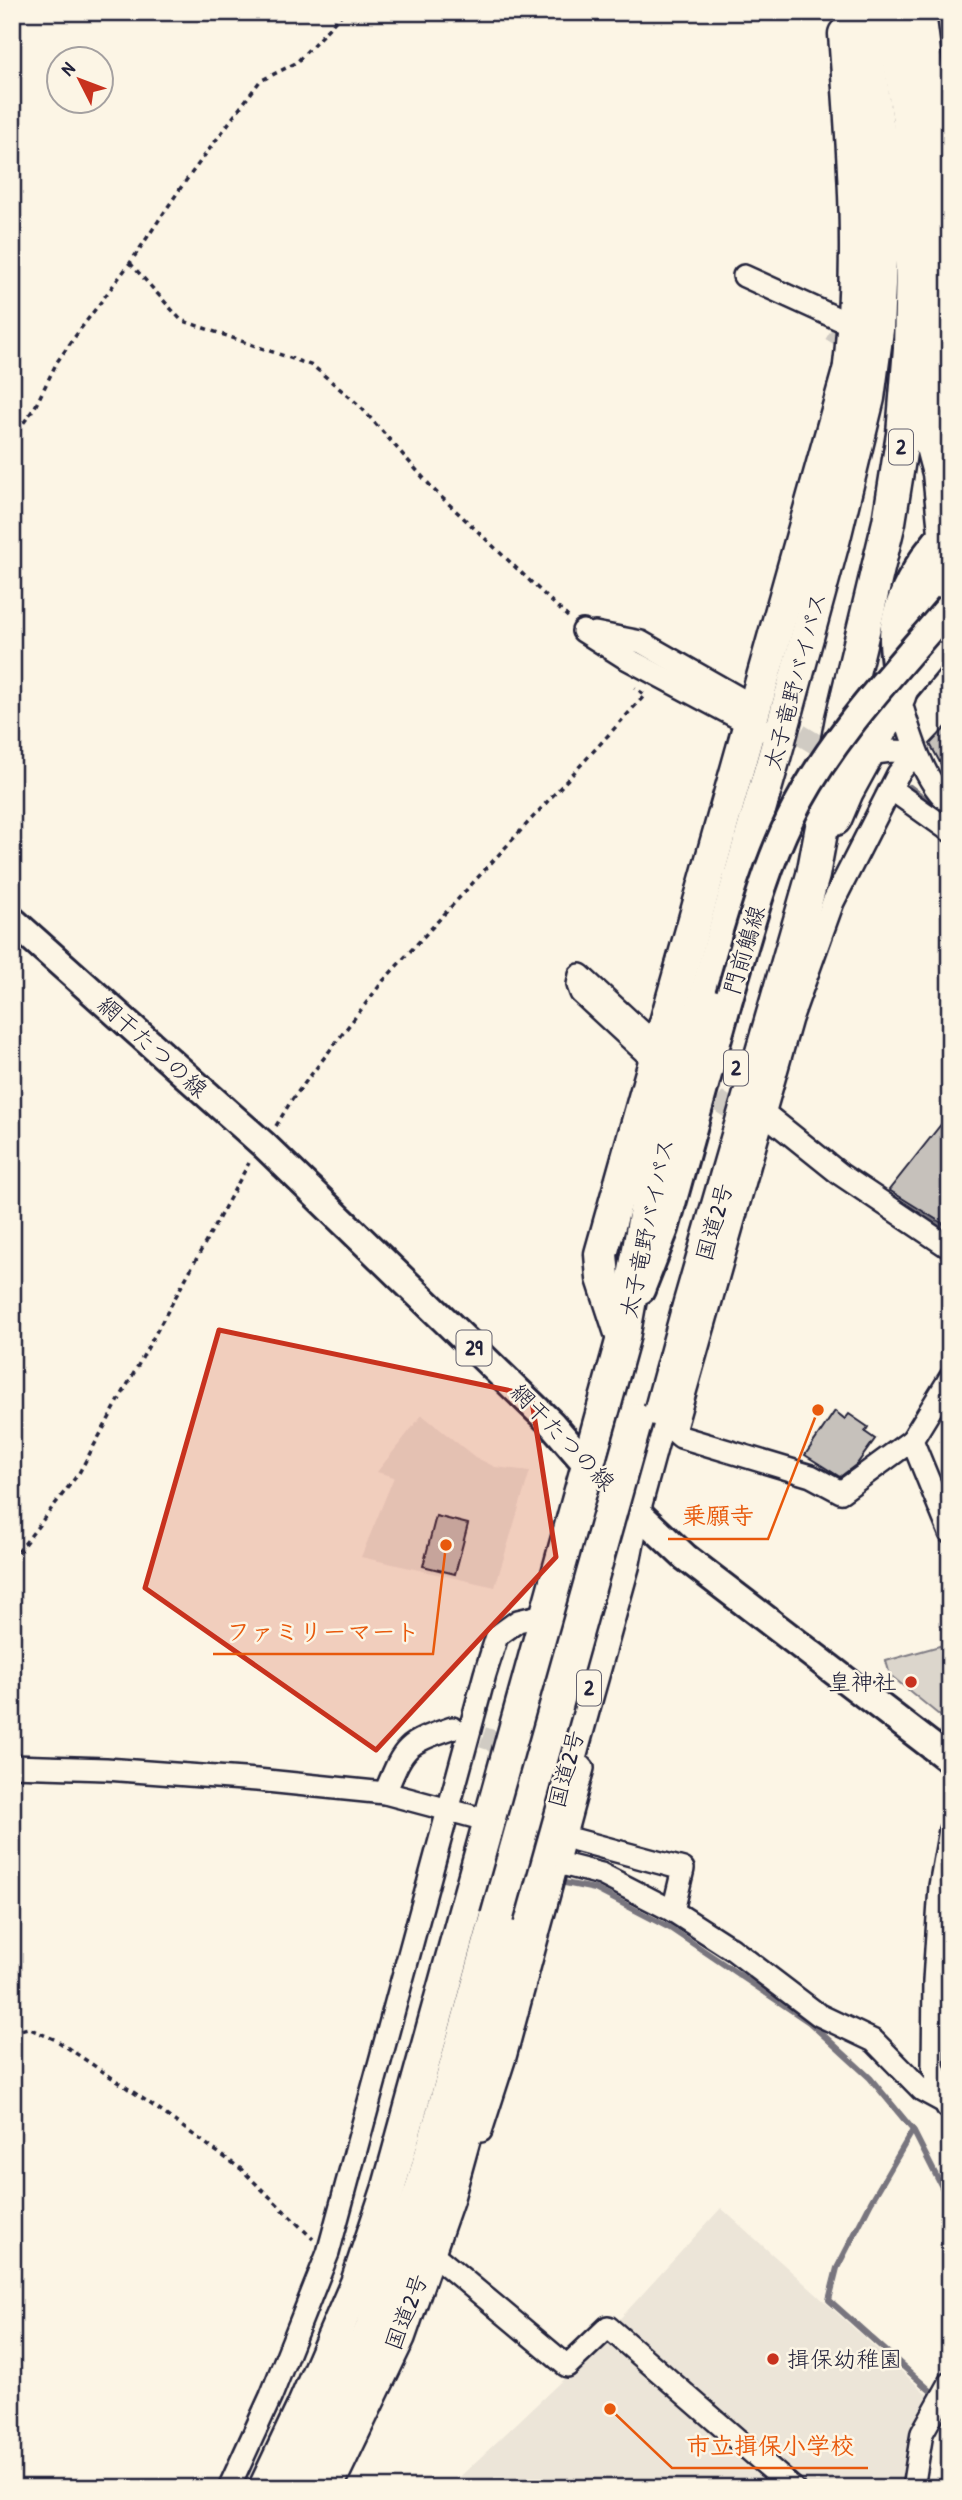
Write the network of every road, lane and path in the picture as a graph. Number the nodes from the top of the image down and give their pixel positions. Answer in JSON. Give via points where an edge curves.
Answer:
{"nodes":[{"id":1,"x":344,"y":12,"type":"edge"},
{"id":2,"x":841,"y":12,"type":"edge"},
{"id":3,"x":861,"y":12,"type":"edge"},
{"id":4,"x":892,"y":12,"type":"edge"},
{"id":5,"x":919,"y":12,"type":"edge"},
{"id":6,"x":130,"y":262,"type":"junction"},
{"id":7,"x":851,"y":364,"type":"junction"},
{"id":8,"x":12,"y":439,"type":"edge"},
{"id":9,"x":944,"y":477,"type":"edge"},
{"id":10,"x":947,"y":530,"type":"edge"},
{"id":11,"x":834,"y":538,"type":"junction"},
{"id":12,"x":950,"y":606,"type":"edge"},
{"id":13,"x":583,"y":631,"type":"junction"},
{"id":14,"x":950,"y":635,"type":"edge"},
{"id":15,"x":624,"y":657,"type":"junction"},
{"id":16,"x":899,"y":696,"type":"junction"},
{"id":17,"x":745,"y":711,"type":"junction"},
{"id":18,"x":842,"y":719,"type":"junction"},
{"id":19,"x":779,"y":740,"type":"junction"},
{"id":20,"x":916,"y":752,"type":"junction"},
{"id":21,"x":867,"y":754,"type":"junction"},
{"id":22,"x":898,"y":794,"type":"tunnel mouth"},
{"id":23,"x":950,"y":803,"type":"edge"},
{"id":24,"x":950,"y":831,"type":"edge"},
{"id":25,"x":813,"y":875,"type":"junction"},
{"id":26,"x":13,"y":922,"type":"edge"},
{"id":27,"x":782,"y":1020,"type":"junction"},
{"id":28,"x":653,"y":1051,"type":"junction"},
{"id":29,"x":689,"y":1056,"type":"junction"},
{"id":30,"x":760,"y":1117,"type":"junction"},
{"id":31,"x":264,"y":1146,"type":"junction"},
{"id":32,"x":950,"y":1248,"type":"edge"},
{"id":33,"x":701,"y":1303,"type":"junction"},
{"id":34,"x":623,"y":1338,"type":"junction"},
{"id":35,"x":950,"y":1378,"type":"edge"},
{"id":36,"x":912,"y":1440,"type":"junction"},
{"id":37,"x":589,"y":1466,"type":"junction"},
{"id":38,"x":634,"y":1509,"type":"junction"},
{"id":39,"x":950,"y":1533,"type":"edge"},
{"id":40,"x":12,"y":1560,"type":"edge"},
{"id":41,"x":548,"y":1614,"type":"junction"},
{"id":42,"x":452,"y":1728,"type":"tunnel mouth"},
{"id":43,"x":950,"y":1759,"type":"edge"},
{"id":44,"x":12,"y":1766,"type":"edge"},
{"id":45,"x":385,"y":1793,"type":"junction"},
{"id":46,"x":449,"y":1810,"type":"junction"},
{"id":47,"x":490,"y":1821,"type":"junction"},
{"id":48,"x":950,"y":1830,"type":"edge"},
{"id":49,"x":576,"y":1840,"type":"dead end"},
{"id":50,"x":549,"y":1861,"type":"junction"},
{"id":51,"x":673,"y":1911,"type":"junction"},
{"id":52,"x":12,"y":2032,"type":"edge"},
{"id":53,"x":948,"y":2109,"type":"edge"},
{"id":54,"x":328,"y":2253,"type":"junction"},
{"id":55,"x":439,"y":2259,"type":"junction"},
{"id":56,"x":950,"y":2383,"type":"edge"},
{"id":57,"x":229,"y":2488,"type":"edge"},
{"id":58,"x":265,"y":2488,"type":"edge"},
{"id":59,"x":296,"y":2488,"type":"edge"},
{"id":60,"x":326,"y":2488,"type":"edge"},
{"id":61,"x":337,"y":2488,"type":"edge"},
{"id":62,"x":793,"y":2488,"type":"edge"},
{"id":63,"x":913,"y":2488,"type":"edge"}],
"edges":[{"from":1,"to":6,"type":"path","via":[[296,63],[260,81]]},
{"from":2,"to":7,"type":"highway","via":[[858,233],[843,328]]},
{"from":3,"to":11,"type":"highway","name":"太子竜野バイパス","number":"2","via":[[878,129],[881,238],[877,330],[868,398]]},
{"from":4,"to":18,"type":"highway","number":"2","via":[[909,121],[910,348],[889,522]]},
{"from":5,"to":9,"type":"highway","via":[[935,182],[928,432]]},
{"from":6,"to":8,"type":"path","via":[[57,362],[35,407]]},
{"from":6,"to":13,"type":"path","via":[[181,320],[313,366],[359,405],[435,491]]},
{"from":7,"to":11,"type":"highway"},
{"from":7,"to":17,"type":"highway"},
{"from":9,"to":10,"type":"highway"},
{"from":10,"to":16,"type":"highway"},
{"from":11,"to":19,"type":"highway","name":"太子竜野バイパス","number":"2"},
{"from":12,"to":34,"type":"main road","name":"門前鵤線","bridge":true,"via":[[852,722],[808,785],[776,849],[665,1229]]},
{"from":13,"to":15,"type":"street"},
{"from":13,"to":17,"type":"street","via":[[641,642]]},
{"from":14,"to":16,"type":"main road"},
{"from":15,"to":17,"type":"street"},
{"from":15,"to":31,"type":"path","via":[[619,676],[645,695],[383,981],[291,1101]]},
{"from":16,"to":20,"type":"street"},
{"from":16,"to":21,"type":"highway"},
{"from":17,"to":19,"type":"street"},
{"from":17,"to":28,"type":"highway"},
{"from":18,"to":25,"type":"highway","number":"2"},
{"from":18,"to":59,"type":"highway","number":"2","bridge":true,"via":[[783,906],[421,2191],[372,2328]]},
{"from":19,"to":29,"type":"highway","name":"太子竜野バイパス","number":"2"},
{"from":20,"to":21,"type":"street"},
{"from":20,"to":23,"type":"street"},
{"from":20,"to":27,"type":"street","via":[[898,774],[833,902]]},
{"from":21,"to":25,"type":"highway","via":[[847,790]]},
{"from":22,"to":24,"type":"street"},
{"from":25,"to":27,"type":"highway","name":"国道2号","number":"2"},
{"from":26,"to":31,"type":"main road","name":"網干たつの線","number":"29"},
{"from":27,"to":30,"type":"highway","name":"国道2号","number":"2"},
{"from":28,"to":29,"type":"street"},
{"from":28,"to":34,"type":"highway","via":[[601,1254],[603,1278]]},
{"from":29,"to":34,"type":"highway","name":"太子竜野バイパス","number":"2","via":[[648,1199]]},
{"from":30,"to":32,"type":"street"},
{"from":30,"to":33,"type":"highway","name":"国道2号","number":"2"},
{"from":31,"to":37,"type":"main road","name":"網干たつの線","number":"29","via":[[551,1423]]},
{"from":31,"to":40,"type":"path","via":[[241,1175],[79,1473]]},
{"from":33,"to":36,"type":"street","via":[[674,1431],[681,1437],[811,1476],[841,1492]]},
{"from":33,"to":38,"type":"highway","name":"国道2号","number":"2"},
{"from":34,"to":37,"type":"highway","number":"2"},
{"from":35,"to":36,"type":"street"},
{"from":36,"to":39,"type":"street"},
{"from":37,"to":38,"type":"main road","name":"網干たつの線","number":"29"},
{"from":37,"to":41,"type":"highway","number":"2"},
{"from":38,"to":43,"type":"main road","name":"網干たつの線","number":"29","via":[[685,1556]]},
{"from":38,"to":50,"type":"highway","name":"国道2号","number":"2"},
{"from":41,"to":46,"type":"street","via":[[518,1621],[497,1636]]},
{"from":41,"to":47,"type":"highway","number":"2"},
{"from":42,"to":45,"type":"street","via":[[421,1738],[401,1754]]},
{"from":44,"to":45,"type":"street","via":[[106,1769]]},
{"from":45,"to":46,"type":"street"},
{"from":46,"to":47,"type":"street"},
{"from":46,"to":54,"type":"street"},
{"from":47,"to":58,"type":"highway","number":"2","via":[[368,2251]]},
{"from":48,"to":53,"type":"street","via":[[940,1885],[933,1993],[933,2066]]},
{"from":49,"to":51,"type":"street","via":[[683,1869]]},
{"from":50,"to":51,"type":"street","via":[[601,1874]]},
{"from":50,"to":55,"type":"street","via":[[505,2057]]},
{"from":50,"to":60,"type":"highway","name":"国道2号","number":"2","via":[[447,2199],[399,2336]]},
{"from":51,"to":53,"type":"street","via":[[819,2015],[874,2041],[922,2090]]},
{"from":52,"to":54,"type":"path","via":[[28,2028],[56,2040],[148,2102],[241,2169]]},
{"from":54,"to":57,"type":"street"},
{"from":55,"to":61,"type":"street","via":[[368,2428]]},
{"from":55,"to":62,"type":"street","via":[[567,2366],[608,2327]]},
{"from":56,"to":63,"type":"street","via":[[922,2433]]}]}
